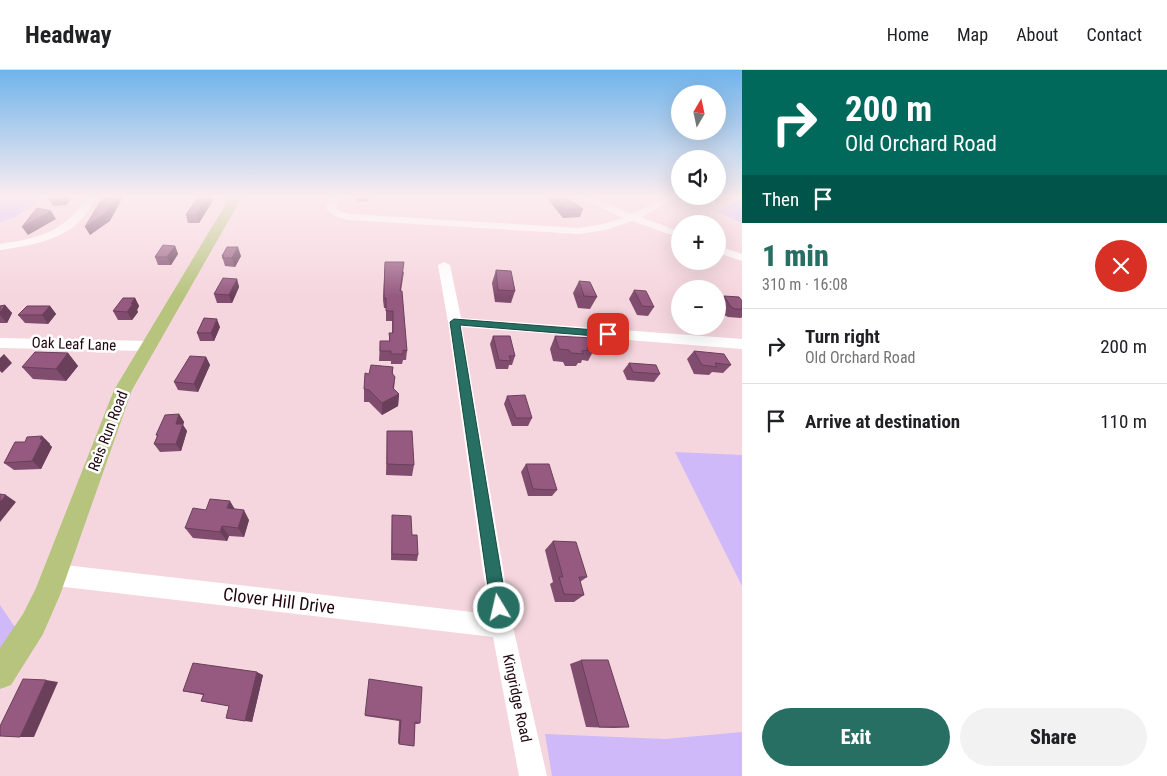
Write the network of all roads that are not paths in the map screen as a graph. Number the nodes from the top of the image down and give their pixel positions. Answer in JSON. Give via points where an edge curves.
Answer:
{"nodes":[{"id":1,"x":59,"y":230,"type":"edge"},
{"id":2,"x":217,"y":230,"type":"edge"},
{"id":3,"x":562,"y":230,"type":"edge"},
{"id":4,"x":589,"y":230,"type":"edge"},
{"id":5,"x":0,"y":247,"type":"edge"},
{"id":6,"x":726,"y":252,"type":"edge"},
{"id":7,"x":742,"y":258,"type":"edge"},
{"id":8,"x":444,"y":265,"type":"dead end"},
{"id":9,"x":454,"y":322,"type":"junction"},
{"id":10,"x":0,"y":342,"type":"edge"},
{"id":11,"x":742,"y":344,"type":"edge"},
{"id":12,"x":148,"y":346,"type":"junction"},
{"id":13,"x":56,"y":574,"type":"junction"},
{"id":14,"x":502,"y":627,"type":"junction"},
{"id":15,"x":0,"y":674,"type":"edge"},
{"id":16,"x":533,"y":776,"type":"edge"}],
"edges":[{"from":1,"to":5,"type":"street"},
{"from":2,"to":12,"type":"main road","name":"Reis Run Road"},
{"from":3,"to":4,"type":"street"},
{"from":6,"to":7,"type":"street"},
{"from":8,"to":9,"type":"street","name":"Kingridge Road"},
{"from":9,"to":11,"type":"street"},
{"from":9,"to":14,"type":"street","name":"Kingridge Road"},
{"from":10,"to":12,"type":"street","name":"Oak Leaf Lane"},
{"from":12,"to":13,"type":"main road","name":"Reis Run Road","via":[[115,408]]},
{"from":13,"to":14,"type":"street","name":"Clover Hill Drive"},
{"from":13,"to":15,"type":"main road","name":"Reis Run Road","via":[[33,624]]},
{"from":14,"to":16,"type":"street","name":"Kingridge Road"}]}
